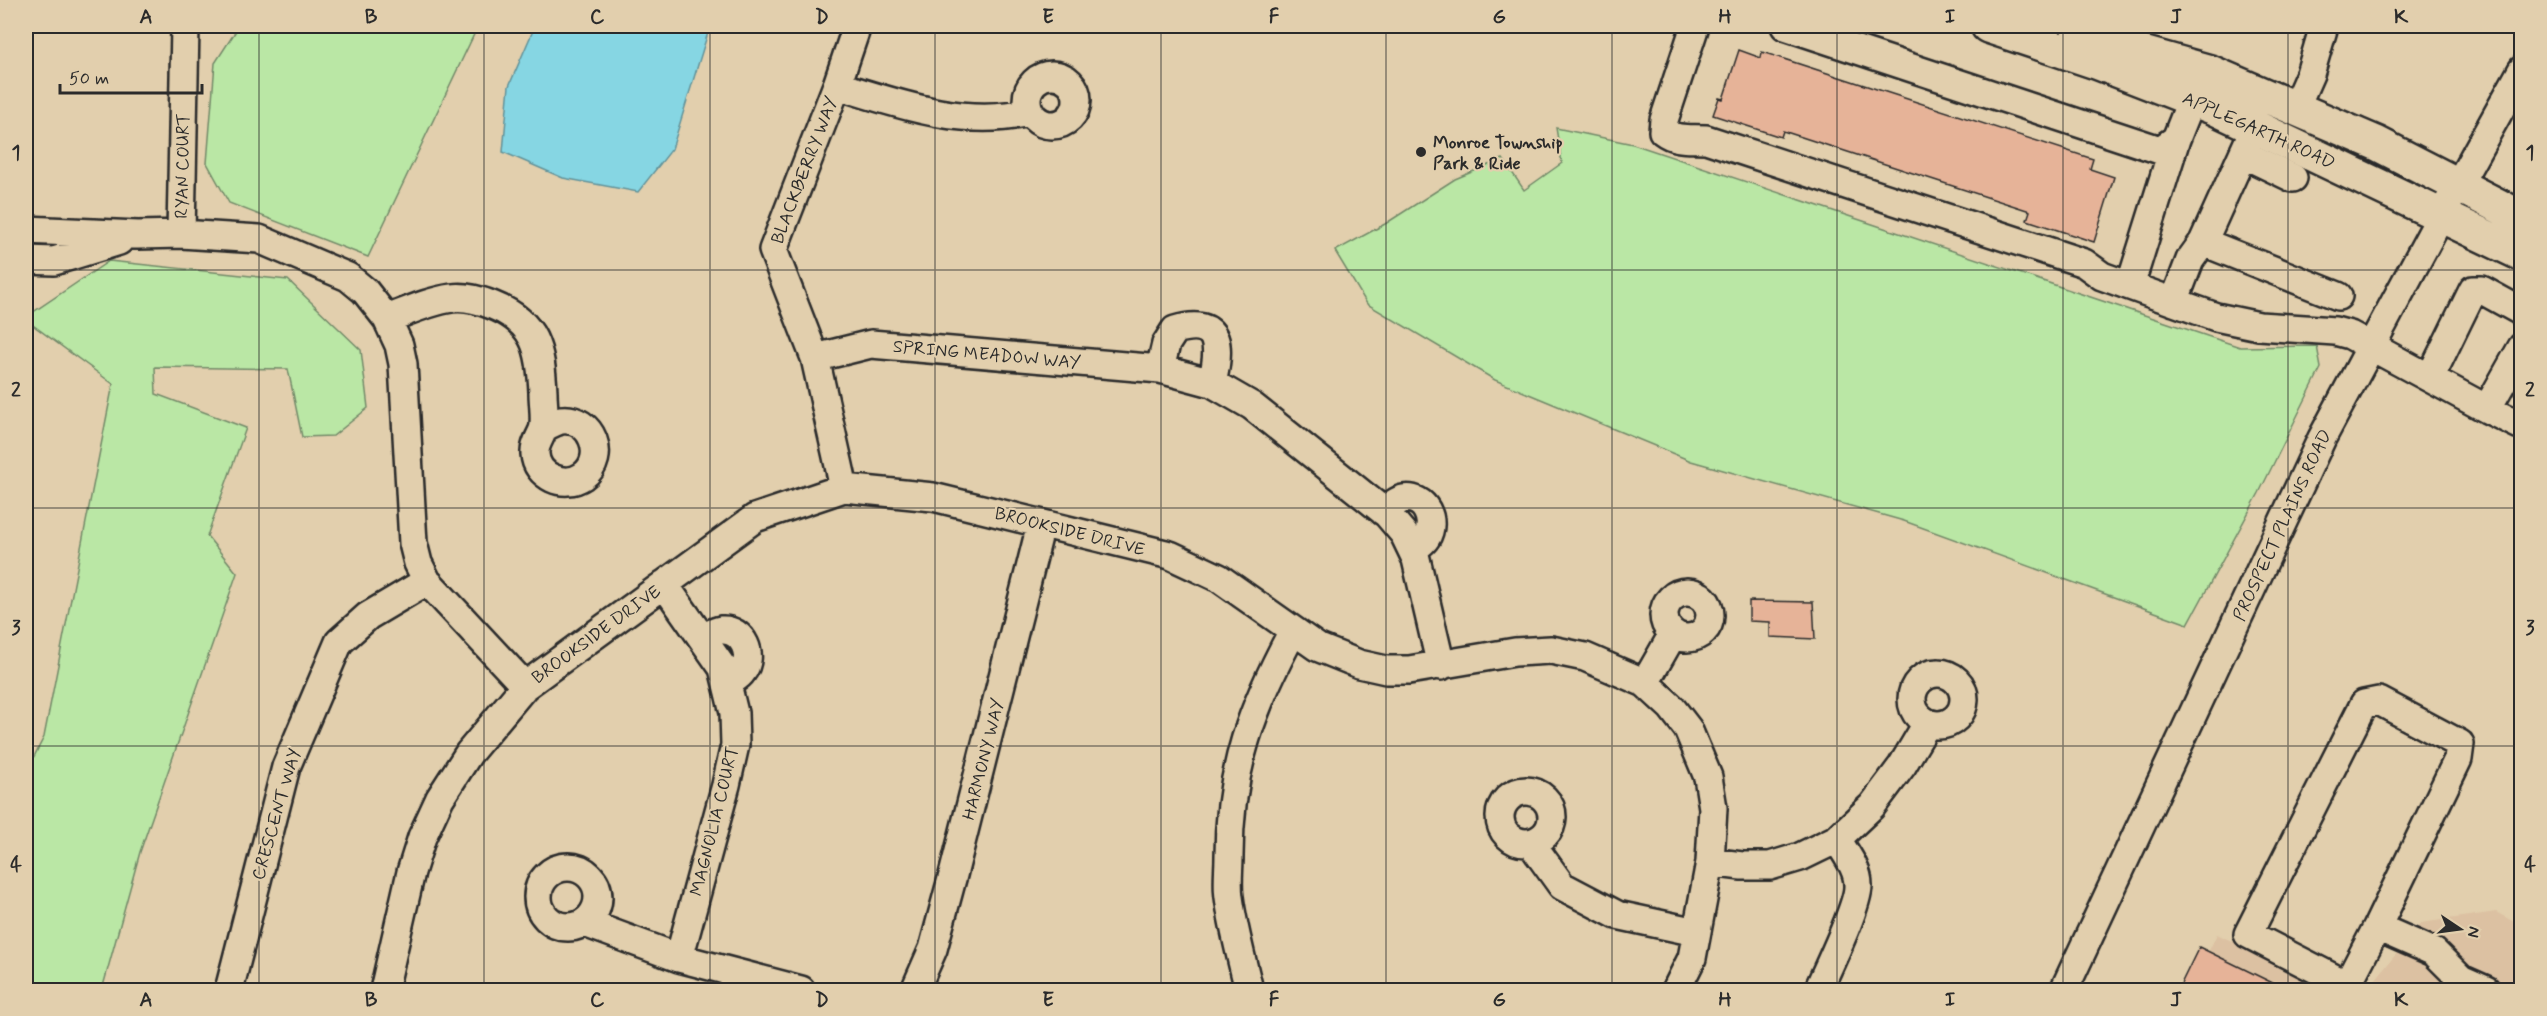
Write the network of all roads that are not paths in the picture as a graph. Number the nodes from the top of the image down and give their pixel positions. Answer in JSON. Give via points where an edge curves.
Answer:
{"nodes":[{"id":1,"x":185,"y":26,"type":"edge"},
{"id":2,"x":857,"y":26,"type":"edge"},
{"id":3,"x":1695,"y":26,"type":"edge"},
{"id":4,"x":1785,"y":26,"type":"edge"},
{"id":5,"x":1989,"y":26,"type":"edge"},
{"id":6,"x":2045,"y":26,"type":"edge"},
{"id":7,"x":2324,"y":26,"type":"edge"},
{"id":8,"x":2522,"y":70,"type":"edge"},
{"id":9,"x":837,"y":85,"type":"junction"},
{"id":10,"x":2192,"y":99,"type":"junction"},
{"id":11,"x":2295,"y":108,"type":"junction"},
{"id":12,"x":1029,"y":112,"type":"dead end"},
{"id":13,"x":2176,"y":139,"type":"junction"},
{"id":14,"x":2249,"y":140,"type":"junction"},
{"id":15,"x":2293,"y":178,"type":"dead end"},
{"id":16,"x":2458,"y":185,"type":"junction"},
{"id":17,"x":2442,"y":214,"type":"junction"},
{"id":18,"x":2522,"y":218,"type":"edge"},
{"id":19,"x":26,"y":230,"type":"edge"},
{"id":20,"x":54,"y":231,"type":"junction"},
{"id":21,"x":181,"y":234,"type":"junction"},
{"id":22,"x":138,"y":235,"type":"junction"},
{"id":23,"x":2203,"y":242,"type":"junction"},
{"id":24,"x":2522,"y":254,"type":"edge"},
{"id":25,"x":26,"y":260,"type":"edge"},
{"id":26,"x":54,"y":261,"type":"junction"},
{"id":27,"x":2130,"y":286,"type":"junction"},
{"id":28,"x":2338,"y":296,"type":"dead end"},
{"id":29,"x":2174,"y":302,"type":"junction"},
{"id":30,"x":2522,"y":312,"type":"edge"},
{"id":31,"x":387,"y":319,"type":"junction"},
{"id":32,"x":2371,"y":346,"type":"junction"},
{"id":33,"x":2522,"y":347,"type":"edge"},
{"id":34,"x":815,"y":358,"type":"junction"},
{"id":35,"x":1160,"y":369,"type":"junction"},
{"id":36,"x":2430,"y":378,"type":"junction"},
{"id":37,"x":1212,"y":383,"type":"junction"},
{"id":38,"x":2487,"y":409,"type":"junction"},
{"id":39,"x":2522,"y":426,"type":"edge"},
{"id":40,"x":544,"y":427,"type":"dead end"},
{"id":41,"x":844,"y":488,"type":"junction"},
{"id":42,"x":1041,"y":525,"type":"junction"},
{"id":43,"x":428,"y":580,"type":"junction"},
{"id":44,"x":664,"y":584,"type":"junction"},
{"id":45,"x":1293,"y":631,"type":"junction"},
{"id":46,"x":1674,"y":634,"type":"dead end"},
{"id":47,"x":1441,"y":666,"type":"junction"},
{"id":48,"x":1645,"y":682,"type":"junction"},
{"id":49,"x":525,"y":686,"type":"junction"},
{"id":50,"x":1927,"y":724,"type":"dead end"},
{"id":51,"x":1837,"y":839,"type":"junction"},
{"id":52,"x":1531,"y":843,"type":"dead end"},
{"id":53,"x":1710,"y":862,"type":"junction"},
{"id":54,"x":585,"y":923,"type":"dead end"},
{"id":55,"x":2377,"y":927,"type":"junction"},
{"id":56,"x":1696,"y":932,"type":"junction"},
{"id":57,"x":679,"y":958,"type":"junction"},
{"id":58,"x":229,"y":990,"type":"edge"},
{"id":59,"x":384,"y":990,"type":"edge"},
{"id":60,"x":801,"y":990,"type":"edge"},
{"id":61,"x":915,"y":990,"type":"edge"},
{"id":62,"x":1249,"y":990,"type":"edge"},
{"id":63,"x":1676,"y":990,"type":"edge"},
{"id":64,"x":1818,"y":990,"type":"edge"},
{"id":65,"x":2064,"y":990,"type":"edge"},
{"id":66,"x":2486,"y":990,"type":"edge"}],
"edges":[{"from":1,"to":21,"type":"street","name":"RYAN COURT"},
{"from":2,"to":9,"type":"street","name":"BLACKBERRY WAY"},
{"from":3,"to":27,"type":"street","via":[[1664,120],[1663,131],[1669,136],[1717,142],[2084,263],[2102,276]]},
{"from":4,"to":13,"type":"street","via":[[2160,150]]},
{"from":5,"to":10,"type":"main road","name":"APPLEGARTH ROAD"},
{"from":6,"to":11,"type":"main road","name":"APPLEGARTH ROAD","via":[[2210,72]]},
{"from":7,"to":11,"type":"street"},
{"from":8,"to":16,"type":"street","name":"PROSPECT PLAINS ROAD"},
{"from":9,"to":12,"type":"street","via":[[918,110],[1004,118]]},
{"from":9,"to":34,"type":"street","name":"BLACKBERRY WAY","via":[[773,250]]},
{"from":10,"to":13,"type":"street"},
{"from":10,"to":14,"type":"main road","name":"APPLEGARTH ROAD"},
{"from":11,"to":16,"type":"main road","name":"APPLEGARTH ROAD"},
{"from":13,"to":27,"type":"street"},
{"from":14,"to":15,"type":"street"},
{"from":14,"to":17,"type":"main road","name":"APPLEGARTH ROAD"},
{"from":14,"to":23,"type":"street"},
{"from":16,"to":17,"type":"street","name":"PROSPECT PLAINS ROAD"},
{"from":16,"to":18,"type":"main road","name":"APPLEGARTH ROAD"},
{"from":17,"to":24,"type":"main road","name":"APPLEGARTH ROAD"},
{"from":17,"to":32,"type":"street","name":"PROSPECT PLAINS ROAD"},
{"from":19,"to":20,"type":"street"},
{"from":20,"to":22,"type":"street"},
{"from":20,"to":26,"type":"street"},
{"from":21,"to":22,"type":"street"},
{"from":21,"to":31,"type":"street","via":[[259,239],[281,247],[348,277]]},
{"from":22,"to":26,"type":"street"},
{"from":23,"to":28,"type":"street"},
{"from":23,"to":29,"type":"street","via":[[2190,260]]},
{"from":25,"to":26,"type":"street"},
{"from":27,"to":29,"type":"street"},
{"from":29,"to":32,"type":"street","via":[[2232,322],[2335,331]]},
{"from":30,"to":36,"type":"street","via":[[2481,290],[2473,290]]},
{"from":31,"to":40,"type":"street","via":[[454,297],[477,298],[501,308],[524,324],[541,358]]},
{"from":31,"to":43,"type":"street","via":[[403,363],[413,543]]},
{"from":32,"to":36,"type":"street"},
{"from":32,"to":65,"type":"street","name":"PROSPECT PLAINS ROAD","via":[[2322,438]]},
{"from":33,"to":38,"type":"street"},
{"from":34,"to":35,"type":"street","name":"SPRING MEADOW WAY","via":[[872,344]]},
{"from":34,"to":41,"type":"street","name":"BLACKBERRY WAY"},
{"from":35,"to":37,"type":"street","name":"SPRING MEADOW WAY"},
{"from":35,"to":37,"type":"street","via":[[1166,344],[1175,330],[1187,326],[1202,328],[1218,344]]},
{"from":36,"to":38,"type":"street"},
{"from":37,"to":47,"type":"street","name":"SPRING MEADOW WAY","via":[[1252,406],[1383,511],[1404,534],[1416,559]]},
{"from":38,"to":39,"type":"street"},
{"from":41,"to":42,"type":"street","name":"BROOKSIDE DRIVE","via":[[933,497]]},
{"from":41,"to":44,"type":"street","name":"BROOKSIDE DRIVE","via":[[755,518]]},
{"from":42,"to":45,"type":"street","name":"BROOKSIDE DRIVE","via":[[1179,559],[1219,578]]},
{"from":42,"to":61,"type":"street","name":"HARMONY WAY","via":[[933,949]]},
{"from":43,"to":49,"type":"street"},
{"from":43,"to":58,"type":"street","name":"CRESCENT WAY","via":[[368,616],[339,642],[286,767]]},
{"from":44,"to":49,"type":"street","name":"BROOKSIDE DRIVE"},
{"from":44,"to":57,"type":"street","name":"MAGNOLIA COURT","via":[[723,668],[734,713],[735,745]]},
{"from":45,"to":47,"type":"street","name":"BROOKSIDE DRIVE","via":[[1359,664],[1386,670]]},
{"from":45,"to":62,"type":"street","via":[[1265,682],[1236,772],[1229,837],[1229,895]]},
{"from":46,"to":48,"type":"street"},
{"from":47,"to":48,"type":"street","name":"BROOKSIDE DRIVE","via":[[1515,652],[1551,650],[1585,657]]},
{"from":48,"to":53,"type":"street","name":"BROOKSIDE DRIVE","via":[[1688,729],[1699,752],[1713,807]]},
{"from":49,"to":59,"type":"street","name":"BROOKSIDE DRIVE","via":[[469,753],[440,798],[411,872]]},
{"from":50,"to":51,"type":"street","via":[[1872,806]]},
{"from":51,"to":53,"type":"street","via":[[1770,866]]},
{"from":51,"to":64,"type":"street","via":[[1854,866],[1858,886]]},
{"from":52,"to":56,"type":"street","via":[[1562,886],[1617,915]]},
{"from":53,"to":56,"type":"street","name":"BROOKSIDE DRIVE"},
{"from":54,"to":57,"type":"street"},
{"from":55,"to":55,"type":"street","via":[[2458,759],[2460,744],[2379,700],[2364,704],[2248,934],[2347,985]]},
{"from":55,"to":66,"type":"street","via":[[2434,952],[2461,979]]},
{"from":56,"to":63,"type":"street","name":"BROOKSIDE DRIVE","via":[[1692,958]]},
{"from":57,"to":60,"type":"street"}]}
